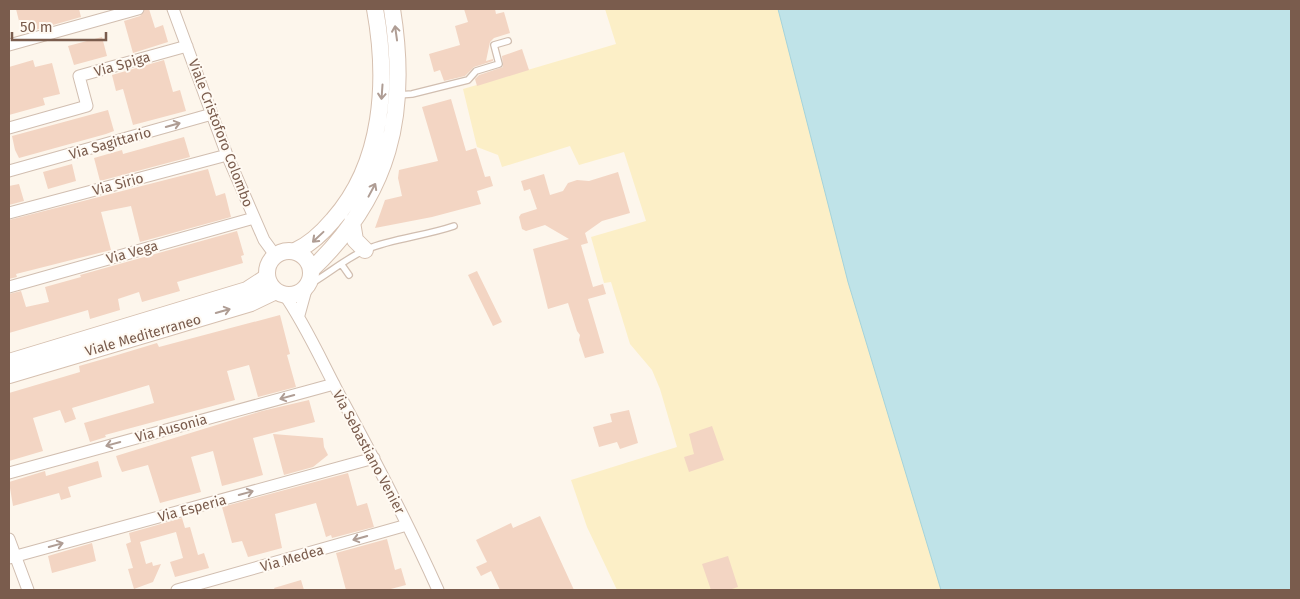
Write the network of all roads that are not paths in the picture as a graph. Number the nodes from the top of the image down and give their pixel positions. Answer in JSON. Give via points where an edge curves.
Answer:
{"nodes":[{"id":1,"x":138,"y":9,"type":"edge"},
{"id":2,"x":173,"y":9,"type":"edge"},
{"id":3,"x":375,"y":9,"type":"edge"},
{"id":4,"x":392,"y":9,"type":"edge"},
{"id":5,"x":508,"y":41,"type":"dead end"},
{"id":6,"x":9,"y":44,"type":"edge"},
{"id":7,"x":186,"y":46,"type":"junction"},
{"id":8,"x":398,"y":95,"type":"junction"},
{"id":9,"x":212,"y":114,"type":"junction"},
{"id":10,"x":9,"y":128,"type":"edge"},
{"id":11,"x":227,"y":155,"type":"junction"},
{"id":12,"x":9,"y":171,"type":"edge"},
{"id":13,"x":9,"y":213,"type":"edge"},
{"id":14,"x":254,"y":218,"type":"junction"},
{"id":15,"x":352,"y":222,"type":"junction"},
{"id":16,"x":454,"y":226,"type":"dead end"},
{"id":17,"x":365,"y":250,"type":"junction"},
{"id":18,"x":295,"y":251,"type":"junction"},
{"id":19,"x":275,"y":255,"type":"junction"},
{"id":20,"x":342,"y":265,"type":"junction"},
{"id":21,"x":349,"y":274,"type":"dead end"},
{"id":22,"x":266,"y":277,"type":"junction"},
{"id":23,"x":309,"y":278,"type":"junction"},
{"id":24,"x":9,"y":287,"type":"edge"},
{"id":25,"x":280,"y":292,"type":"junction"},
{"id":26,"x":299,"y":315,"type":"junction"},
{"id":27,"x":9,"y":362,"type":"edge"},
{"id":28,"x":9,"y":375,"type":"edge"},
{"id":29,"x":334,"y":384,"type":"junction"},
{"id":30,"x":374,"y":458,"type":"junction"},
{"id":31,"x":9,"y":473,"type":"edge"},
{"id":32,"x":407,"y":525,"type":"junction"},
{"id":33,"x":9,"y":539,"type":"edge"},
{"id":34,"x":12,"y":557,"type":"edge"},
{"id":35,"x":28,"y":590,"type":"edge"},
{"id":36,"x":177,"y":590,"type":"edge"},
{"id":37,"x":438,"y":590,"type":"edge"}],
"edges":[{"from":1,"to":6,"type":"street"},
{"from":2,"to":7,"type":"street","name":"Viale Cristoforo Colombo"},
{"from":3,"to":18,"type":"street","one_way":true,"via":[[382,79],[378,125],[370,153],[359,183],[344,208],[320,235]]},
{"from":8,"to":4,"type":"street","one_way":true,"via":[[399,58]]},
{"from":5,"to":8,"type":"lane","via":[[494,45],[499,64],[476,71],[468,80]]},
{"from":7,"to":9,"type":"street","name":"Viale Cristoforo Colombo"},
{"from":7,"to":10,"type":"street","name":"Via Spiga","via":[[79,76],[87,106]]},
{"from":15,"to":8,"type":"street","one_way":true,"via":[[373,189],[386,158]]},
{"from":9,"to":11,"type":"street","name":"Viale Cristoforo Colombo"},
{"from":12,"to":9,"type":"street","name":"Via Sagittario","one_way":true},
{"from":11,"to":13,"type":"street","name":"Via Sirio"},
{"from":11,"to":14,"type":"street","name":"Viale Cristoforo Colombo"},
{"from":14,"to":19,"type":"street","name":"Viale Cristoforo Colombo"},
{"from":14,"to":24,"type":"street","name":"Via Vega"},
{"from":15,"to":17,"type":"street","via":[[355,240]]},
{"from":15,"to":23,"type":"street"},
{"from":16,"to":17,"type":"lane"},
{"from":17,"to":20,"type":"lane"},
{"from":18,"to":19,"type":"street"},
{"from":18,"to":23,"type":"street","via":[[306,258]]},
{"from":19,"to":22,"type":"street","via":[[268,265]]},
{"from":20,"to":21,"type":"lane"},
{"from":20,"to":23,"type":"lane"},
{"from":22,"to":25,"type":"street"},
{"from":22,"to":27,"type":"street","name":"Viale Mediterraneo","via":[[247,290]]},
{"from":23,"to":25,"type":"street","via":[[296,293]]},
{"from":23,"to":26,"type":"street"},
{"from":25,"to":26,"type":"street","name":"Via Sebastiano Venier"},
{"from":28,"to":25,"type":"street","name":"Viale Mediterraneo","one_way":true},
{"from":26,"to":29,"type":"street","name":"Via Sebastiano Venier"},
{"from":29,"to":30,"type":"street","name":"Via Sebastiano Venier"},
{"from":29,"to":31,"type":"street","name":"Via Ausonia","one_way":true},
{"from":30,"to":32,"type":"street","name":"Via Sebastiano Venier"},
{"from":34,"to":30,"type":"street","name":"Via Esperia","one_way":true},
{"from":32,"to":36,"type":"street","name":"Via Medea","one_way":true},
{"from":32,"to":37,"type":"street","name":"Via Sebastiano Venier"},
{"from":33,"to":34,"type":"street"},
{"from":34,"to":35,"type":"street"}]}
